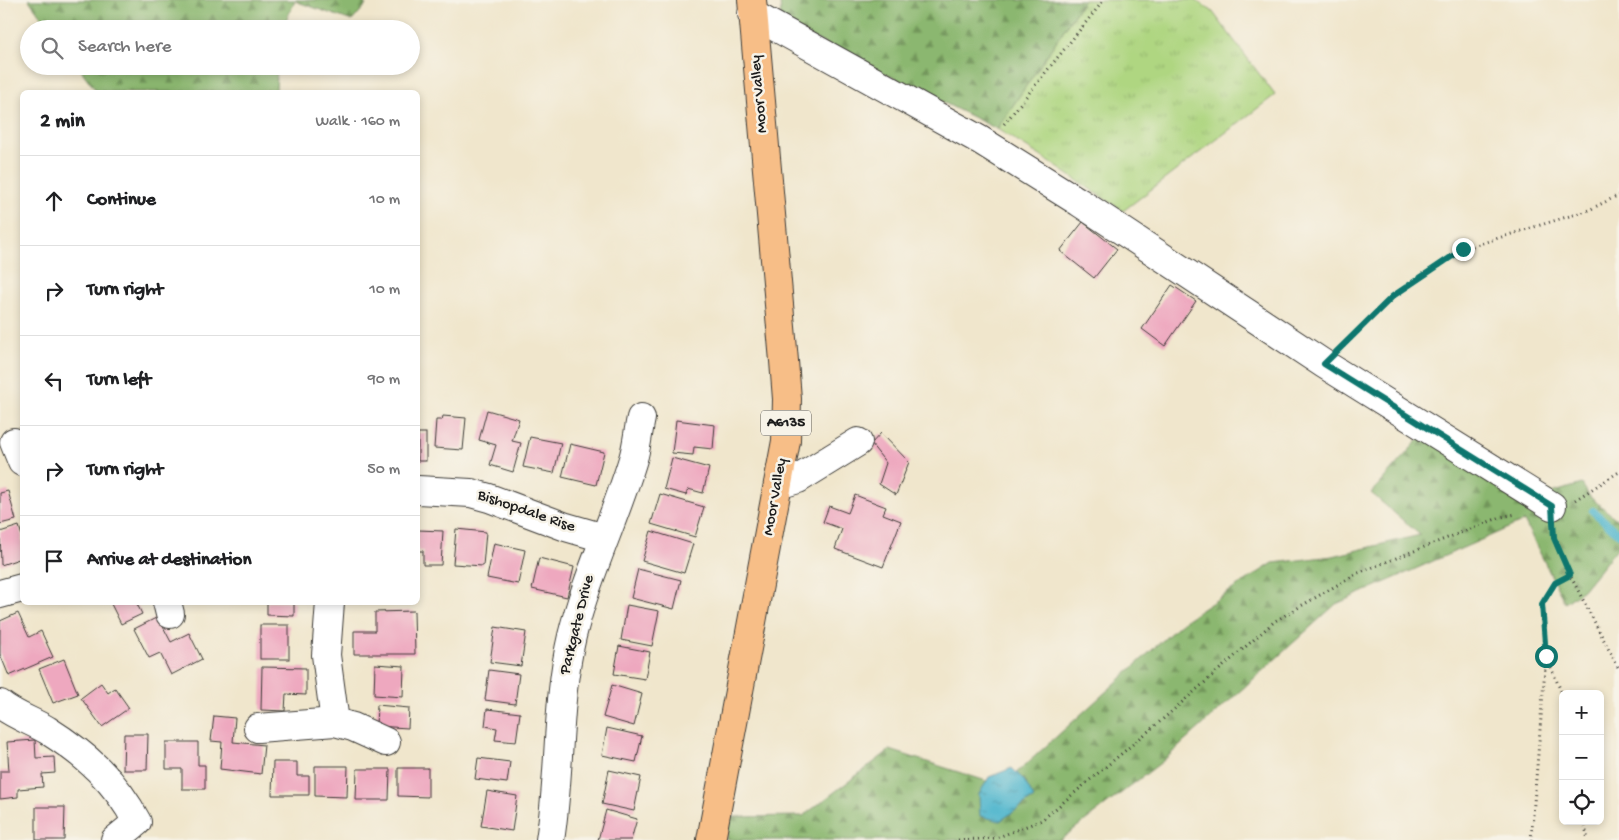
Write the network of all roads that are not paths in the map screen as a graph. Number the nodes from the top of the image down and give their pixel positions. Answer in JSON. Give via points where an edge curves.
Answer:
{"nodes":[{"id":1,"x":752,"y":7,"type":"edge"},
{"id":2,"x":640,"y":418,"type":"dead end"},
{"id":3,"x":858,"y":442,"type":"dead end"},
{"id":4,"x":778,"y":485,"type":"junction"},
{"id":5,"x":420,"y":490,"type":"edge"},
{"id":6,"x":1552,"y":506,"type":"road end"},
{"id":7,"x":604,"y":538,"type":"junction"},
{"id":8,"x":20,"y":589,"type":"edge"},
{"id":9,"x":0,"y":594,"type":"edge"},
{"id":10,"x":330,"y":605,"type":"edge"},
{"id":11,"x":1,"y":707,"type":"edge"},
{"id":12,"x":335,"y":722,"type":"junction"},
{"id":13,"x":258,"y":728,"type":"dead end"},
{"id":14,"x":386,"y":742,"type":"dead end"},
{"id":15,"x":115,"y":840,"type":"edge"},
{"id":16,"x":550,"y":840,"type":"edge"},
{"id":17,"x":711,"y":840,"type":"edge"}],
"edges":[{"from":1,"to":4,"type":"main road","name":"Moor Valley","number":"A6135","via":[[787,399],[786,441]]},
{"from":1,"to":6,"type":"street","via":[[1079,202],[1324,364]]},
{"from":2,"to":7,"type":"street","name":"Parkgate Drive","via":[[633,458]]},
{"from":3,"to":4,"type":"street","via":[[798,479]]},
{"from":4,"to":17,"type":"main road","name":"Moor Valley","number":"A6135"},
{"from":5,"to":7,"type":"street","name":"Bishopdale Rise","via":[[471,493]]},
{"from":7,"to":16,"type":"street","name":"Parkgate Drive","via":[[583,593],[565,670]]},
{"from":8,"to":9,"type":"street"},
{"from":10,"to":12,"type":"street","via":[[326,655]]},
{"from":11,"to":15,"type":"street","via":[[46,730],[79,752],[108,778],[128,803],[136,822]]},
{"from":12,"to":13,"type":"street"},
{"from":12,"to":14,"type":"street"}]}
